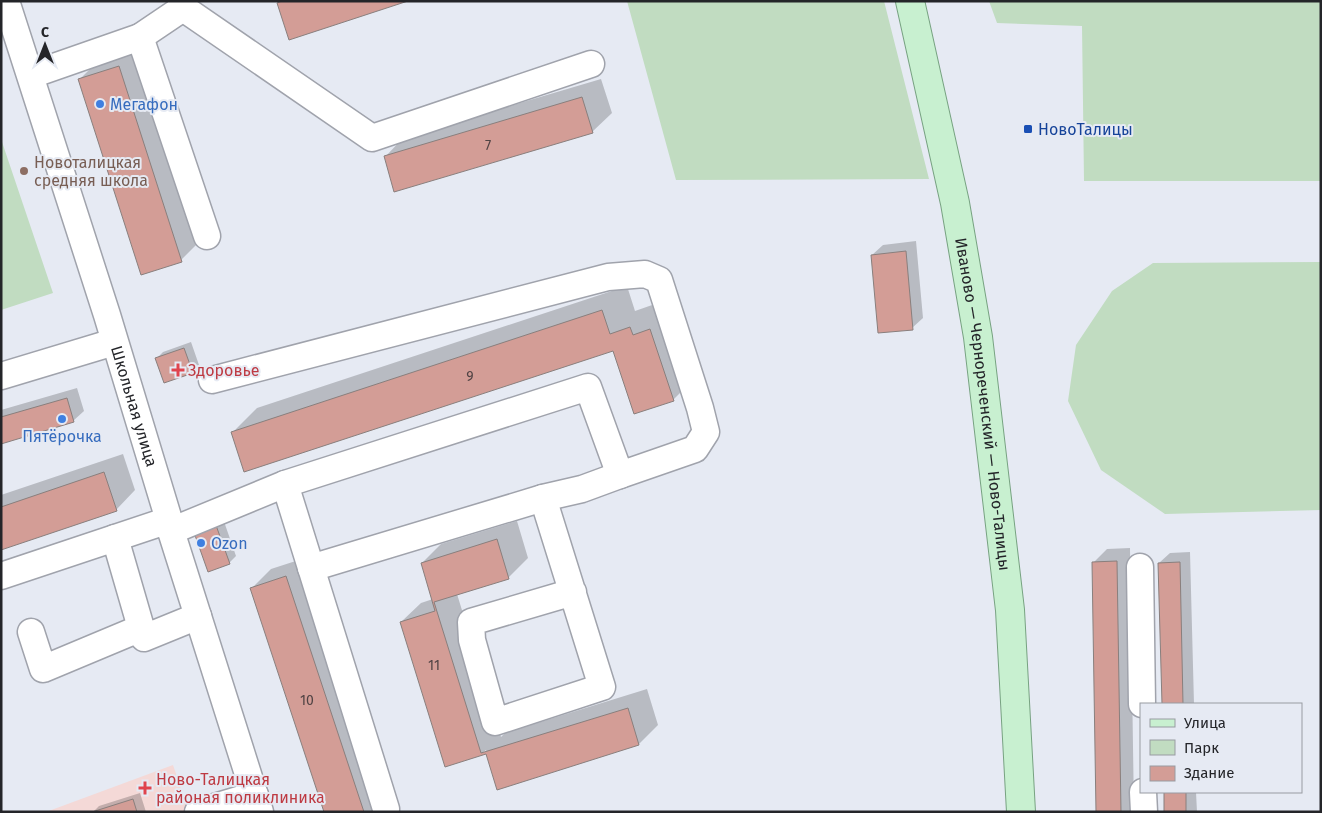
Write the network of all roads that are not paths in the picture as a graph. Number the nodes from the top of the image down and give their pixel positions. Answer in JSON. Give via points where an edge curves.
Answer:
{"nodes":[{"id":1,"x":6,"y":1,"type":"edge"},
{"id":2,"x":910,"y":1,"type":"edge"},
{"id":3,"x":190,"y":4,"type":"edge"},
{"id":4,"x":140,"y":37,"type":"junction"},
{"id":5,"x":591,"y":64,"type":"dead end"},
{"id":6,"x":31,"y":75,"type":"junction"},
{"id":7,"x":208,"y":236,"type":"dead end"},
{"id":8,"x":114,"y":342,"type":"junction"},
{"id":9,"x":1,"y":376,"type":"edge"},
{"id":10,"x":212,"y":380,"type":"dead end"},
{"id":11,"x":620,"y":474,"type":"junction"},
{"id":12,"x":285,"y":484,"type":"junction"},
{"id":13,"x":544,"y":498,"type":"junction"},
{"id":14,"x":170,"y":525,"type":"junction"},
{"id":15,"x":115,"y":538,"type":"junction"},
{"id":16,"x":1140,"y":567,"type":"dead end"},
{"id":17,"x":311,"y":568,"type":"junction"},
{"id":18,"x":1,"y":576,"type":"edge"},
{"id":19,"x":572,"y":592,"type":"junction"},
{"id":20,"x":198,"y":616,"type":"junction"},
{"id":21,"x":141,"y":628,"type":"junction"},
{"id":22,"x":31,"y":632,"type":"dead end"},
{"id":23,"x":1142,"y":703,"type":"edge"},
{"id":24,"x":1143,"y":793,"type":"edge"},
{"id":25,"x":258,"y":803,"type":"edge"},
{"id":26,"x":386,"y":809,"type":"dead end"},
{"id":27,"x":198,"y":812,"type":"edge"},
{"id":28,"x":1021,"y":812,"type":"edge"},
{"id":29,"x":1144,"y":812,"type":"edge"}],
"edges":[{"from":1,"to":6,"type":"street","name":"Школьная улица"},
{"from":2,"to":28,"type":"main road","name":"Иваново — Чернореченский — Ново-Талицы","via":[[955,203],[978,337],[1010,610]]},
{"from":3,"to":4,"type":"street"},
{"from":3,"to":5,"type":"street","via":[[372,138]]},
{"from":4,"to":6,"type":"street"},
{"from":4,"to":7,"type":"street"},
{"from":6,"to":8,"type":"street","name":"Школьная улица"},
{"from":8,"to":9,"type":"street"},
{"from":8,"to":14,"type":"street","name":"Школьная улица"},
{"from":10,"to":11,"type":"street","via":[[608,277],[645,274],[659,280],[706,432],[695,449]]},
{"from":11,"to":12,"type":"street","via":[[588,386]]},
{"from":11,"to":13,"type":"street","via":[[582,489]]},
{"from":12,"to":14,"type":"street"},
{"from":12,"to":17,"type":"street"},
{"from":13,"to":17,"type":"street"},
{"from":13,"to":19,"type":"street"},
{"from":14,"to":15,"type":"street"},
{"from":14,"to":20,"type":"street","name":"Школьная улица"},
{"from":15,"to":18,"type":"street"},
{"from":15,"to":21,"type":"street"},
{"from":16,"to":23,"type":"street"},
{"from":17,"to":26,"type":"street"},
{"from":19,"to":19,"type":"street","via":[[471,622],[472,640],[495,722],[602,687]]},
{"from":20,"to":21,"type":"street","via":[[144,638]]},
{"from":20,"to":25,"type":"street","name":"Школьная улица"},
{"from":21,"to":22,"type":"street","via":[[43,669]]},
{"from":24,"to":29,"type":"street"},
{"from":25,"to":27,"type":"street"}]}
